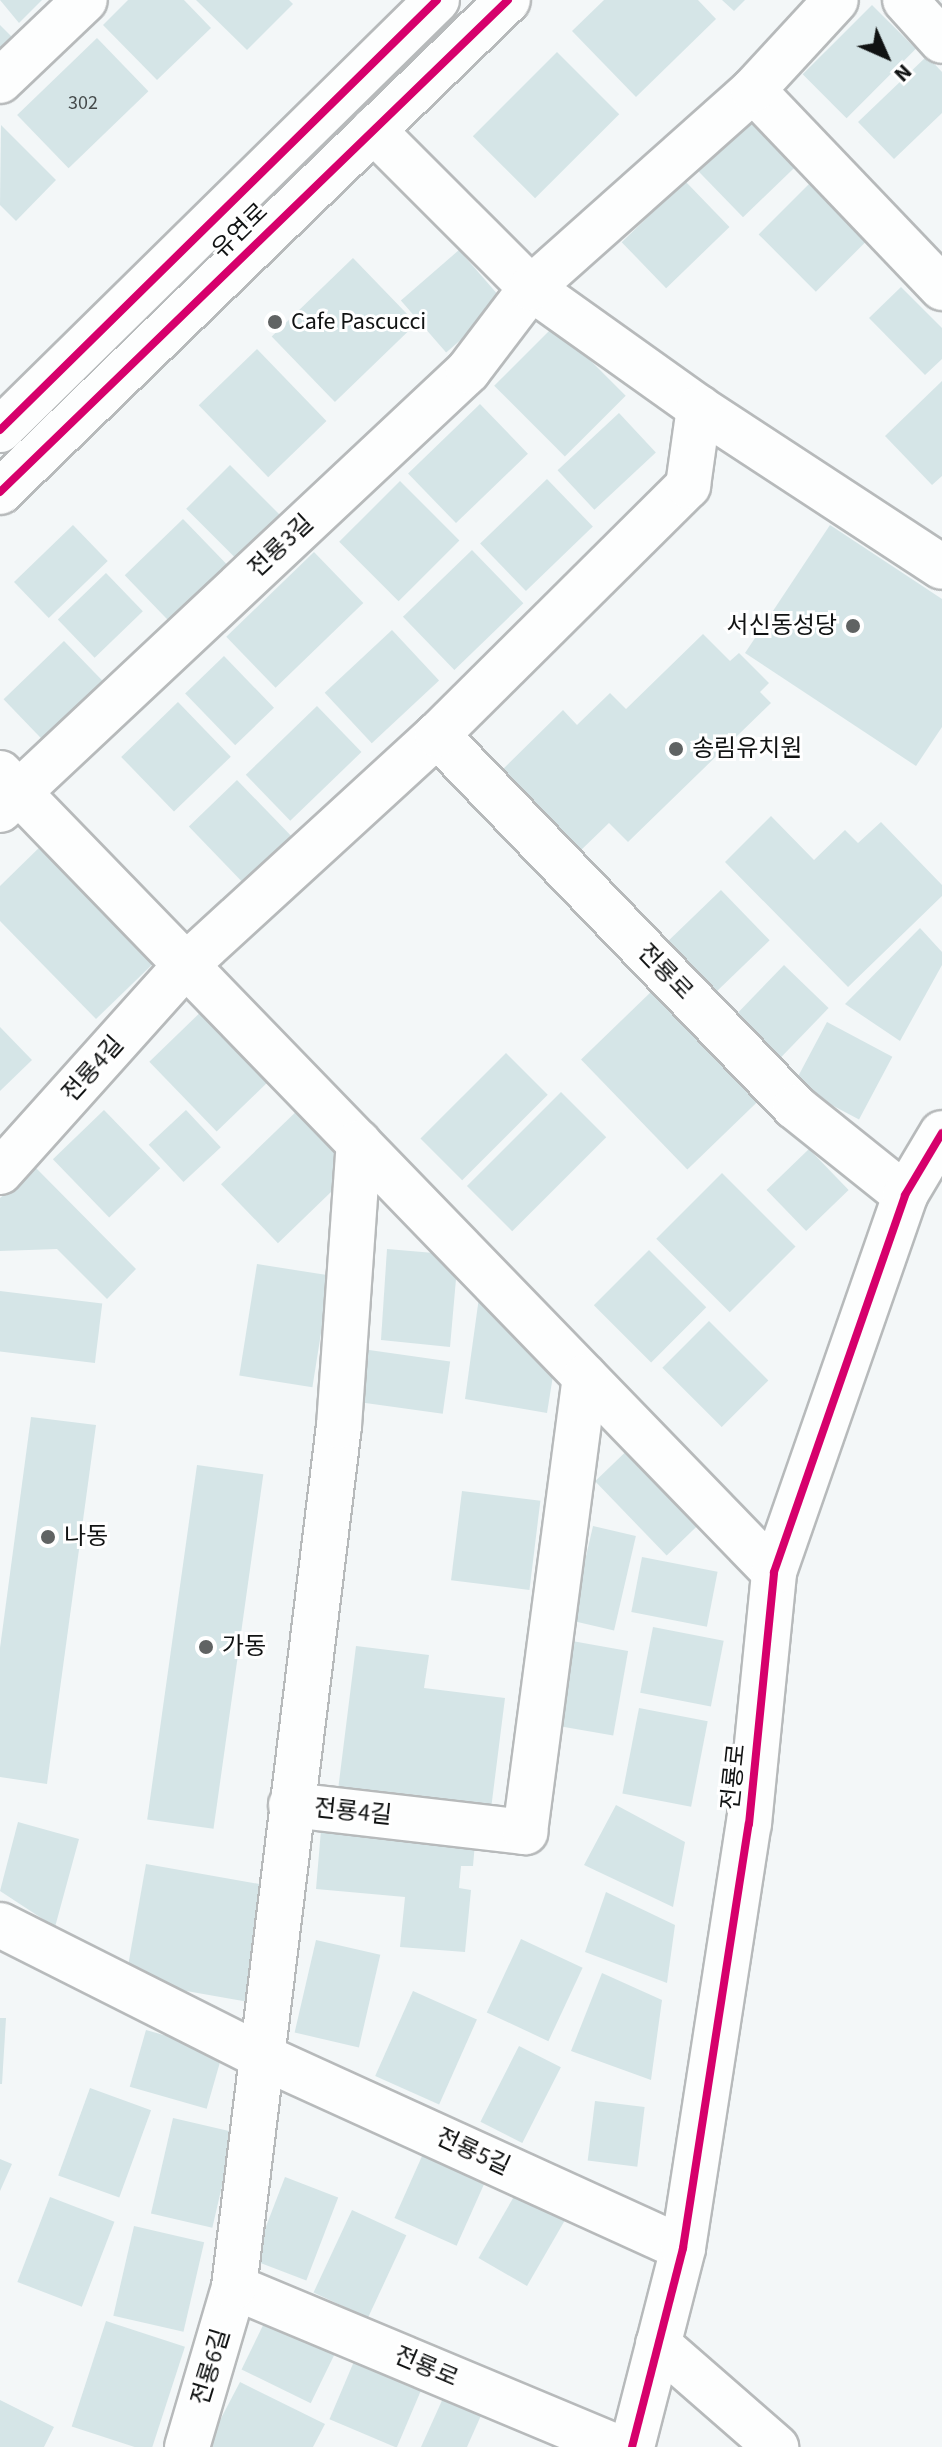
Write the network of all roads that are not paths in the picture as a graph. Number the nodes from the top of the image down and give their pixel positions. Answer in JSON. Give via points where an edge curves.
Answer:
{"nodes":[{"id":1,"x":85,"y":0,"type":"edge"},
{"id":2,"x":437,"y":0,"type":"edge"},
{"id":3,"x":508,"y":0,"type":"edge"},
{"id":4,"x":836,"y":0,"type":"edge"},
{"id":5,"x":905,"y":0,"type":"edge"},
{"id":6,"x":942,"y":41,"type":"edge"},
{"id":7,"x":0,"y":81,"type":"edge"},
{"id":8,"x":753,"y":90,"type":"junction"},
{"id":9,"x":373,"y":130,"type":"junction"},
{"id":10,"x":531,"y":288,"type":"junction"},
{"id":11,"x":942,"y":288,"type":"edge"},
{"id":12,"x":699,"y":408,"type":"junction"},
{"id":13,"x":0,"y":430,"type":"edge"},
{"id":14,"x":0,"y":492,"type":"edge"},
{"id":15,"x":942,"y":567,"type":"edge"},
{"id":16,"x":437,"y":735,"type":"junction"},
{"id":17,"x":6,"y":791,"type":"edge"},
{"id":18,"x":186,"y":965,"type":"junction"},
{"id":19,"x":942,"y":1133,"type":"edge"},
{"id":20,"x":359,"y":1143,"type":"junction"},
{"id":21,"x":0,"y":1172,"type":"edge"},
{"id":22,"x":905,"y":1195,"type":"junction"},
{"id":23,"x":585,"y":1377,"type":"junction"},
{"id":24,"x":774,"y":1572,"type":"junction"},
{"id":25,"x":291,"y":1805,"type":"junction"},
{"id":26,"x":0,"y":1925,"type":"edge"},
{"id":27,"x":263,"y":2057,"type":"junction"},
{"id":28,"x":683,"y":2248,"type":"junction"},
{"id":29,"x":234,"y":2287,"type":"junction"},
{"id":30,"x":658,"y":2344,"type":"junction"},
{"id":31,"x":187,"y":2447,"type":"edge"},
{"id":32,"x":617,"y":2447,"type":"edge"},
{"id":33,"x":632,"y":2447,"type":"edge"},
{"id":34,"x":776,"y":2447,"type":"edge"}],
"edges":[{"from":1,"to":7,"type":"street"},
{"from":2,"to":13,"type":"street","name":"유연로"},
{"from":3,"to":9,"type":"street","name":"유연로"},
{"from":4,"to":8,"type":"street","name":"전룡3길"},
{"from":5,"to":6,"type":"street"},
{"from":8,"to":10,"type":"street","name":"전룡3길"},
{"from":8,"to":11,"type":"street"},
{"from":9,"to":10,"type":"street"},
{"from":9,"to":14,"type":"street","name":"유연로"},
{"from":10,"to":12,"type":"street"},
{"from":10,"to":17,"type":"street","name":"전룡3길","via":[[468,371]]},
{"from":12,"to":15,"type":"street"},
{"from":12,"to":16,"type":"street","name":"전룡4길","via":[[688,486]]},
{"from":16,"to":18,"type":"street","name":"전룡4길"},
{"from":16,"to":22,"type":"street","name":"전룡로","via":[[795,1107]]},
{"from":17,"to":18,"type":"street"},
{"from":18,"to":20,"type":"street"},
{"from":18,"to":21,"type":"street","name":"전룡4길"},
{"from":19,"to":22,"type":"street","name":"전룡로"},
{"from":20,"to":23,"type":"street"},
{"from":20,"to":25,"type":"street","name":"전룡4길","via":[[339,1426]]},
{"from":22,"to":24,"type":"street","name":"전룡로"},
{"from":23,"to":24,"type":"street"},
{"from":23,"to":25,"type":"street","name":"전룡4길","via":[[525,1832]]},
{"from":24,"to":28,"type":"street","name":"전룡로","via":[[749,1824]]},
{"from":25,"to":27,"type":"street"},
{"from":26,"to":27,"type":"street","name":"전룡5길"},
{"from":27,"to":28,"type":"street","name":"전룡5길"},
{"from":27,"to":29,"type":"street"},
{"from":28,"to":30,"type":"street","name":"전룡로"},
{"from":29,"to":31,"type":"street","name":"전룡6길"},
{"from":29,"to":32,"type":"street","name":"전룡로"},
{"from":30,"to":33,"type":"street","name":"전룡로"},
{"from":30,"to":34,"type":"street"}]}
